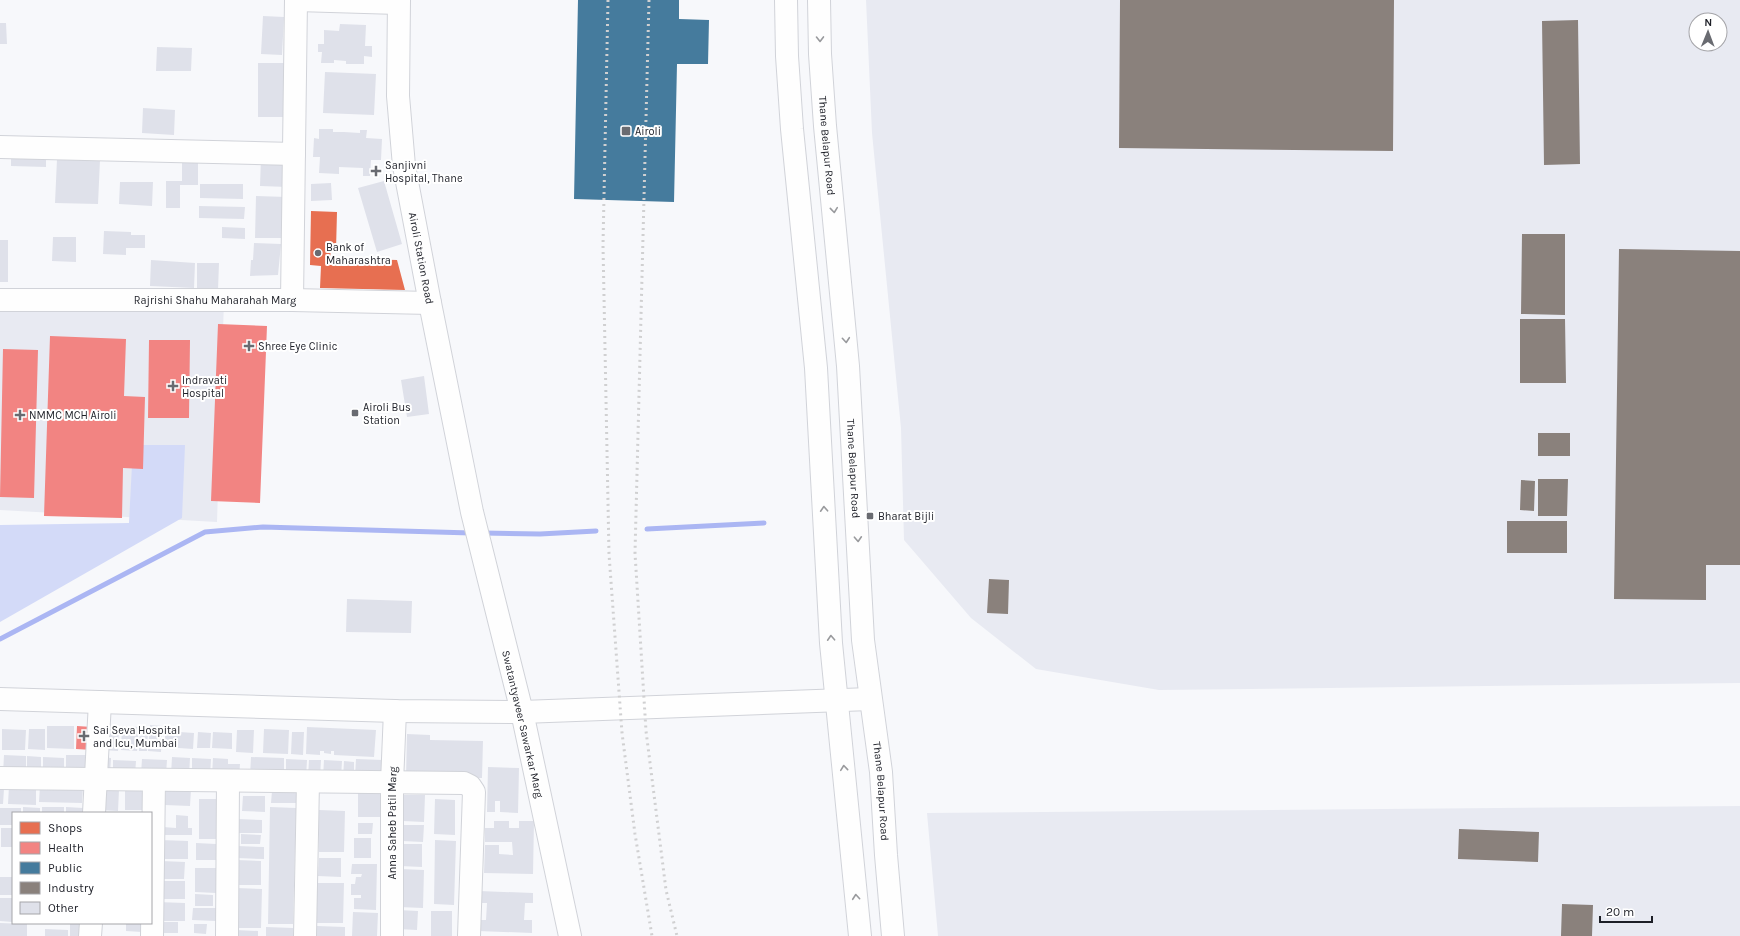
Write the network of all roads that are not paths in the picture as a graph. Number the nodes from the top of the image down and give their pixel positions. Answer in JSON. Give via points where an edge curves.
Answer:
{"nodes":[{"id":1,"x":296,"y":0,"type":"edge"},
{"id":2,"x":786,"y":0,"type":"edge"},
{"id":3,"x":819,"y":0,"type":"edge"},
{"id":4,"x":398,"y":1,"type":"edge"},
{"id":5,"x":0,"y":147,"type":"edge"},
{"id":6,"x":294,"y":154,"type":"junction"},
{"id":7,"x":0,"y":300,"type":"edge"},
{"id":8,"x":292,"y":300,"type":"junction"},
{"id":9,"x":430,"y":304,"type":"junction"},
{"id":10,"x":472,"y":512,"type":"joint"},
{"id":11,"x":0,"y":699,"type":"edge"},
{"id":12,"x":870,"y":699,"type":"junction"},
{"id":13,"x":837,"y":700,"type":"junction"},
{"id":14,"x":100,"y":702,"type":"junction"},
{"id":15,"x":395,"y":711,"type":"junction"},
{"id":16,"x":522,"y":712,"type":"junction"},
{"id":17,"x":0,"y":778,"type":"edge"},
{"id":18,"x":96,"y":779,"type":"junction"},
{"id":19,"x":154,"y":780,"type":"junction"},
{"id":20,"x":228,"y":781,"type":"junction"},
{"id":21,"x":308,"y":782,"type":"junction"},
{"id":22,"x":392,"y":783,"type":"junction"},
{"id":23,"x":94,"y":812,"type":"edge"},
{"id":24,"x":91,"y":924,"type":"edge"},
{"id":25,"x":90,"y":936,"type":"edge"},
{"id":26,"x":152,"y":936,"type":"edge"},
{"id":27,"x":227,"y":936,"type":"edge"},
{"id":28,"x":305,"y":936,"type":"edge"},
{"id":29,"x":392,"y":936,"type":"edge"},
{"id":30,"x":469,"y":936,"type":"edge"},
{"id":31,"x":570,"y":936,"type":"edge"},
{"id":32,"x":860,"y":936,"type":"edge"},
{"id":33,"x":893,"y":936,"type":"edge"}],
"edges":[{"from":1,"to":4,"type":"street"},
{"from":1,"to":6,"type":"street"},
{"from":13,"to":2,"type":"street","one_way":true,"via":[[831,643],[816,368],[792,129]]},
{"from":3,"to":12,"type":"street","name":"Thane Belapur Road","one_way":true,"via":[[825,126],[848,366],[863,640]]},
{"from":4,"to":9,"type":"street","name":"Airoli Station Road","via":[[398,96],[404,166]]},
{"from":5,"to":6,"type":"street"},
{"from":6,"to":8,"type":"street"},
{"from":7,"to":8,"type":"street","name":"Rajrishi Shahu Maharahah Marg"},
{"from":8,"to":9,"type":"street","name":"Rajrishi Shahu Maharahah Marg"},
{"from":9,"to":10,"type":"street","name":"Airoli Station Road"},
{"from":10,"to":16,"type":"street","name":"Swatantyaveer Sawarkar Marg"},
{"from":11,"to":14,"type":"street"},
{"from":12,"to":13,"type":"street"},
{"from":12,"to":33,"type":"street","name":"Thane Belapur Road","via":[[881,772]]},
{"from":13,"to":16,"type":"street"},
{"from":32,"to":13,"type":"street","one_way":true},
{"from":14,"to":15,"type":"street"},
{"from":14,"to":18,"type":"street"},
{"from":15,"to":16,"type":"street"},
{"from":15,"to":22,"type":"street","name":"Anna Saheb Patil Marg"},
{"from":16,"to":31,"type":"street","name":"Swatantyaveer Sawarkar Marg"},
{"from":17,"to":18,"type":"street"},
{"from":18,"to":19,"type":"street"},
{"from":18,"to":23,"type":"street"},
{"from":19,"to":20,"type":"street"},
{"from":19,"to":26,"type":"street"},
{"from":20,"to":21,"type":"street"},
{"from":20,"to":27,"type":"street"},
{"from":21,"to":22,"type":"street"},
{"from":21,"to":28,"type":"street"},
{"from":22,"to":29,"type":"street","name":"Anna Saheb Patil Marg"},
{"from":22,"to":30,"type":"street","via":[[464,783],[474,792]]},
{"from":24,"to":25,"type":"street"}]}
